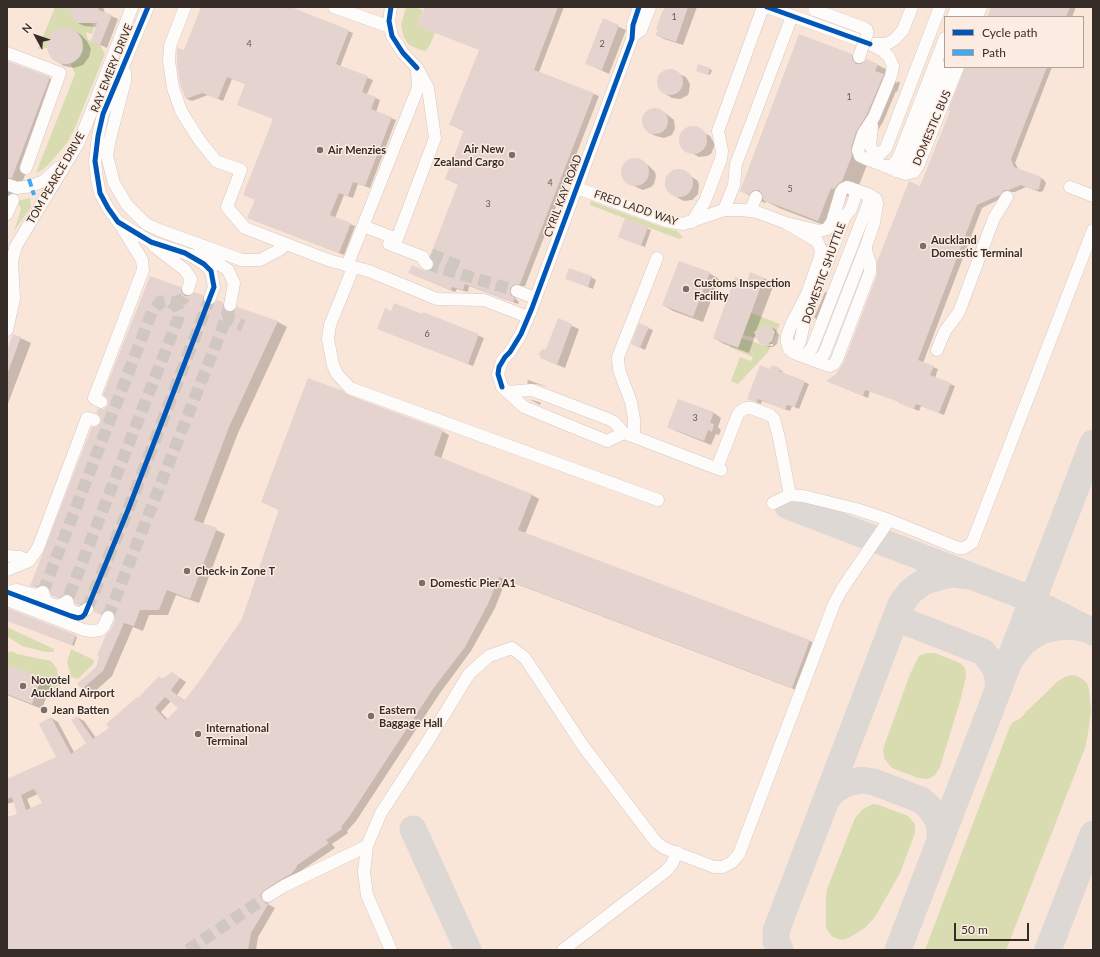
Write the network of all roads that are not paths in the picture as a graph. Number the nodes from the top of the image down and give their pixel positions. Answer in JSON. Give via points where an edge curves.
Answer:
{"nodes":[{"id":1,"x":132,"y":7,"type":"edge"},
{"id":2,"x":148,"y":7,"type":"edge"},
{"id":3,"x":185,"y":7,"type":"edge"},
{"id":4,"x":334,"y":7,"type":"edge"},
{"id":5,"x":391,"y":7,"type":"edge"},
{"id":6,"x":639,"y":7,"type":"edge"},
{"id":7,"x":650,"y":7,"type":"edge"},
{"id":8,"x":763,"y":7,"type":"edge"},
{"id":9,"x":767,"y":7,"type":"edge"},
{"id":10,"x":912,"y":7,"type":"edge"},
{"id":11,"x":940,"y":7,"type":"edge"},
{"id":12,"x":811,"y":8,"type":"edge"},
{"id":13,"x":792,"y":16,"type":"junction"},
{"id":14,"x":390,"y":27,"type":"junction"},
{"id":15,"x":633,"y":36,"type":"junction"},
{"id":16,"x":944,"y":41,"type":"edge"},
{"id":17,"x":870,"y":44,"type":"junction"},
{"id":18,"x":7,"y":53,"type":"edge"},
{"id":19,"x":859,"y":56,"type":"dead end"},
{"id":20,"x":126,"y":61,"type":"junction"},
{"id":21,"x":417,"y":68,"type":"junction"},
{"id":22,"x":945,"y":68,"type":"edge"},
{"id":23,"x":958,"y":68,"type":"edge"},
{"id":24,"x":874,"y":117,"type":"junction"},
{"id":25,"x":68,"y":160,"type":"junction"},
{"id":26,"x":884,"y":166,"type":"junction"},
{"id":27,"x":26,"y":168,"type":"dead end"},
{"id":28,"x":896,"y":171,"type":"junction"},
{"id":29,"x":9,"y":185,"type":"dead end"},
{"id":30,"x":850,"y":187,"type":"junction"},
{"id":31,"x":1070,"y":187,"type":"dead end"},
{"id":32,"x":577,"y":188,"type":"junction"},
{"id":33,"x":864,"y":193,"type":"junction"},
{"id":34,"x":1093,"y":196,"type":"edge"},
{"id":35,"x":756,"y":197,"type":"dead end"},
{"id":36,"x":1007,"y":197,"type":"dead end"},
{"id":37,"x":13,"y":200,"type":"dead end"},
{"id":38,"x":724,"y":210,"type":"junction"},
{"id":39,"x":750,"y":211,"type":"junction"},
{"id":40,"x":7,"y":214,"type":"edge"},
{"id":41,"x":118,"y":222,"type":"junction"},
{"id":42,"x":692,"y":222,"type":"junction"},
{"id":43,"x":786,"y":224,"type":"junction"},
{"id":44,"x":363,"y":226,"type":"junction"},
{"id":45,"x":1093,"y":230,"type":"edge"},
{"id":46,"x":396,"y":239,"type":"junction"},
{"id":47,"x":151,"y":242,"type":"junction"},
{"id":48,"x":287,"y":244,"type":"junction"},
{"id":49,"x":656,"y":258,"type":"dead end"},
{"id":50,"x":427,"y":259,"type":"tunnel mouth"},
{"id":51,"x":350,"y":267,"type":"junction"},
{"id":52,"x":188,"y":289,"type":"dead end"},
{"id":53,"x":517,"y":291,"type":"tunnel mouth"},
{"id":54,"x":210,"y":298,"type":"tunnel mouth"},
{"id":55,"x":535,"y":298,"type":"junction"},
{"id":56,"x":230,"y":305,"type":"tunnel mouth"},
{"id":57,"x":528,"y":317,"type":"junction"},
{"id":58,"x":7,"y":330,"type":"edge"},
{"id":59,"x":788,"y":335,"type":"junction"},
{"id":60,"x":937,"y":350,"type":"dead end"},
{"id":61,"x":799,"y":355,"type":"junction"},
{"id":62,"x":505,"y":389,"type":"junction"},
{"id":63,"x":101,"y":402,"type":"dead end"},
{"id":64,"x":94,"y":420,"type":"dead end"},
{"id":65,"x":629,"y":435,"type":"junction"},
{"id":66,"x":790,"y":495,"type":"junction"},
{"id":67,"x":658,"y":500,"type":"dead end"},
{"id":68,"x":772,"y":503,"type":"dead end"},
{"id":69,"x":889,"y":520,"type":"junction"},
{"id":70,"x":7,"y":556,"type":"edge"},
{"id":71,"x":29,"y":561,"type":"junction"},
{"id":72,"x":7,"y":562,"type":"edge"},
{"id":73,"x":7,"y":570,"type":"edge"},
{"id":74,"x":7,"y":574,"type":"edge"},
{"id":75,"x":7,"y":592,"type":"edge"},
{"id":76,"x":7,"y":600,"type":"edge"},
{"id":77,"x":108,"y":617,"type":"tunnel mouth"},
{"id":78,"x":367,"y":846,"type":"junction"},
{"id":79,"x":677,"y":852,"type":"junction"},
{"id":80,"x":268,"y":896,"type":"tunnel mouth"},
{"id":81,"x":391,"y":950,"type":"edge"},
{"id":82,"x":563,"y":950,"type":"edge"}],
"edges":[{"from":1,"to":25,"type":"street","name":"TOM PEARCE DRIVE","via":[[78,144]]},
{"from":2,"to":20,"type":"street","name":"RAY EMERY DRIVE"},
{"from":3,"to":48,"type":"street","via":[[170,46],[169,61],[173,88],[181,111],[216,161],[241,170],[227,207],[234,217],[245,228]]},
{"from":4,"to":14,"type":"street"},
{"from":5,"to":14,"type":"street"},
{"from":6,"to":15,"type":"street","name":"CYRIL KAY ROAD","via":[[633,25]]},
{"from":7,"to":15,"type":"street","name":"CYRIL KAY ROAD","via":[[641,30]]},
{"from":8,"to":42,"type":"street","via":[[718,131],[721,159],[705,202]]},
{"from":9,"to":13,"type":"street"},
{"from":10,"to":17,"type":"street","via":[[903,30],[895,39],[887,44]]},
{"from":11,"to":24,"type":"street","via":[[886,148],[880,154],[873,151],[869,142]]},
{"from":12,"to":19,"type":"street","bridge":true,"via":[[867,30]]},
{"from":13,"to":17,"type":"street"},
{"from":13,"to":38,"type":"street","via":[[736,164],[734,185]]},
{"from":14,"to":21,"type":"street","via":[[396,44]]},
{"from":15,"to":32,"type":"street","name":"CYRIL KAY ROAD"},
{"from":16,"to":26,"type":"street","via":[[898,159],[892,166]]},
{"from":17,"to":24,"type":"street","via":[[886,54],[893,66]]},
{"from":18,"to":27,"type":"street","via":[[60,73]]},
{"from":20,"to":41,"type":"street","name":"RAY EMERY DRIVE","via":[[103,114],[95,161],[100,193]]},
{"from":20,"to":48,"type":"street","via":[[125,81],[107,156],[114,183],[127,205],[146,224],[242,260],[260,260]]},
{"from":21,"to":44,"type":"street","via":[[418,88]]},
{"from":21,"to":46,"type":"street","via":[[428,88],[435,138]]},
{"from":22,"to":28,"type":"street","via":[[909,163],[904,169]]},
{"from":23,"to":28,"type":"street","name":"DOMESTIC BUS","via":[[918,166],[914,172],[908,174]]},
{"from":24,"to":26,"type":"street","via":[[863,134],[858,154]]},
{"from":25,"to":29,"type":"street","via":[[44,181],[21,188]]},
{"from":25,"to":58,"type":"street","name":"TOM PEARCE DRIVE","via":[[16,246],[12,260],[14,299]]},
{"from":26,"to":28,"type":"street"},
{"from":30,"to":33,"type":"street"},
{"from":30,"to":43,"type":"street","via":[[841,192],[832,222],[827,229],[819,231]]},
{"from":30,"to":59,"type":"street","name":"DOMESTIC SHUTTLE","via":[[855,192],[855,197],[845,216],[797,346],[788,343]]},
{"from":31,"to":34,"type":"street"},
{"from":32,"to":42,"type":"street","name":"FRED LADD WAY","via":[[667,221],[683,224]]},
{"from":32,"to":55,"type":"street","name":"CYRIL KAY ROAD"},
{"from":33,"to":61,"type":"street","name":"DOMESTIC SHUTTLE","via":[[869,197],[869,202],[812,348],[806,354]]},
{"from":33,"to":61,"type":"street","via":[[874,198],[878,204],[866,246],[870,272],[837,359],[830,366]]},
{"from":35,"to":39,"type":"street"},
{"from":36,"to":60,"type":"street","via":[[994,218],[959,312],[945,331]]},
{"from":37,"to":40,"type":"street"},
{"from":38,"to":39,"type":"street","name":"FRED LADD WAY"},
{"from":38,"to":42,"type":"street","name":"FRED LADD WAY"},
{"from":39,"to":43,"type":"street","name":"FRED LADD WAY"},
{"from":41,"to":47,"type":"street"},
{"from":41,"to":63,"type":"street","name":"RAY EMERY DRIVE","via":[[142,260],[143,270],[94,398]]},
{"from":43,"to":59,"type":"street","via":[[817,241],[821,249],[807,294]]},
{"from":44,"to":46,"type":"street"},
{"from":44,"to":51,"type":"street"},
{"from":45,"to":69,"type":"street","via":[[972,543],[964,548],[958,548]]},
{"from":46,"to":50,"type":"street","via":[[389,244]]},
{"from":47,"to":52,"type":"street","via":[[185,270],[191,279]]},
{"from":47,"to":54,"type":"street","via":[[185,253],[204,264],[211,271],[213,278],[214,287]]},
{"from":47,"to":56,"type":"street","via":[[213,260],[228,270],[234,283]]},
{"from":48,"to":51,"type":"street"},
{"from":49,"to":65,"type":"street","via":[[618,357],[619,370],[631,402],[634,419]]},
{"from":51,"to":57,"type":"street","via":[[369,271],[437,299],[484,300]]},
{"from":51,"to":67,"type":"street","via":[[330,325],[328,339],[337,374],[350,388]]},
{"from":53,"to":55,"type":"street"},
{"from":55,"to":57,"type":"street","name":"CYRIL KAY ROAD"},
{"from":57,"to":62,"type":"street","name":"CYRIL KAY ROAD","via":[[521,334],[499,367],[498,374]]},
{"from":59,"to":61,"type":"street","via":[[789,349]]},
{"from":62,"to":65,"type":"street","via":[[532,390],[608,419]]},
{"from":62,"to":65,"type":"street","via":[[524,408],[597,438],[607,441]]},
{"from":64,"to":71,"type":"street","via":[[87,418],[38,548]]},
{"from":65,"to":66,"type":"street","via":[[719,469],[738,414],[746,408],[751,408],[770,415],[774,419],[779,438]]},
{"from":66,"to":68,"type":"street"},
{"from":66,"to":69,"type":"street","via":[[848,507]]},
{"from":69,"to":79,"type":"street","via":[[834,604],[738,854],[728,865],[719,868]]},
{"from":70,"to":71,"type":"street"},
{"from":71,"to":72,"type":"street"},
{"from":71,"to":73,"type":"street"},
{"from":71,"to":74,"type":"street","via":[[16,572]]},
{"from":75,"to":75,"type":"street","via":[[78,618],[85,614],[87,609],[81,613],[74,613],[69,609],[67,601],[59,606],[50,604],[45,600],[43,592],[36,595],[17,590]]},
{"from":76,"to":77,"type":"street","via":[[84,630],[100,630]]},
{"from":78,"to":79,"type":"street","via":[[381,813],[469,674],[489,656],[512,648],[525,658],[583,746],[652,838],[664,848]]},
{"from":78,"to":80,"type":"street"},
{"from":78,"to":81,"type":"street","via":[[364,872],[367,896]]},
{"from":79,"to":82,"type":"street","via":[[666,871]]}]}
